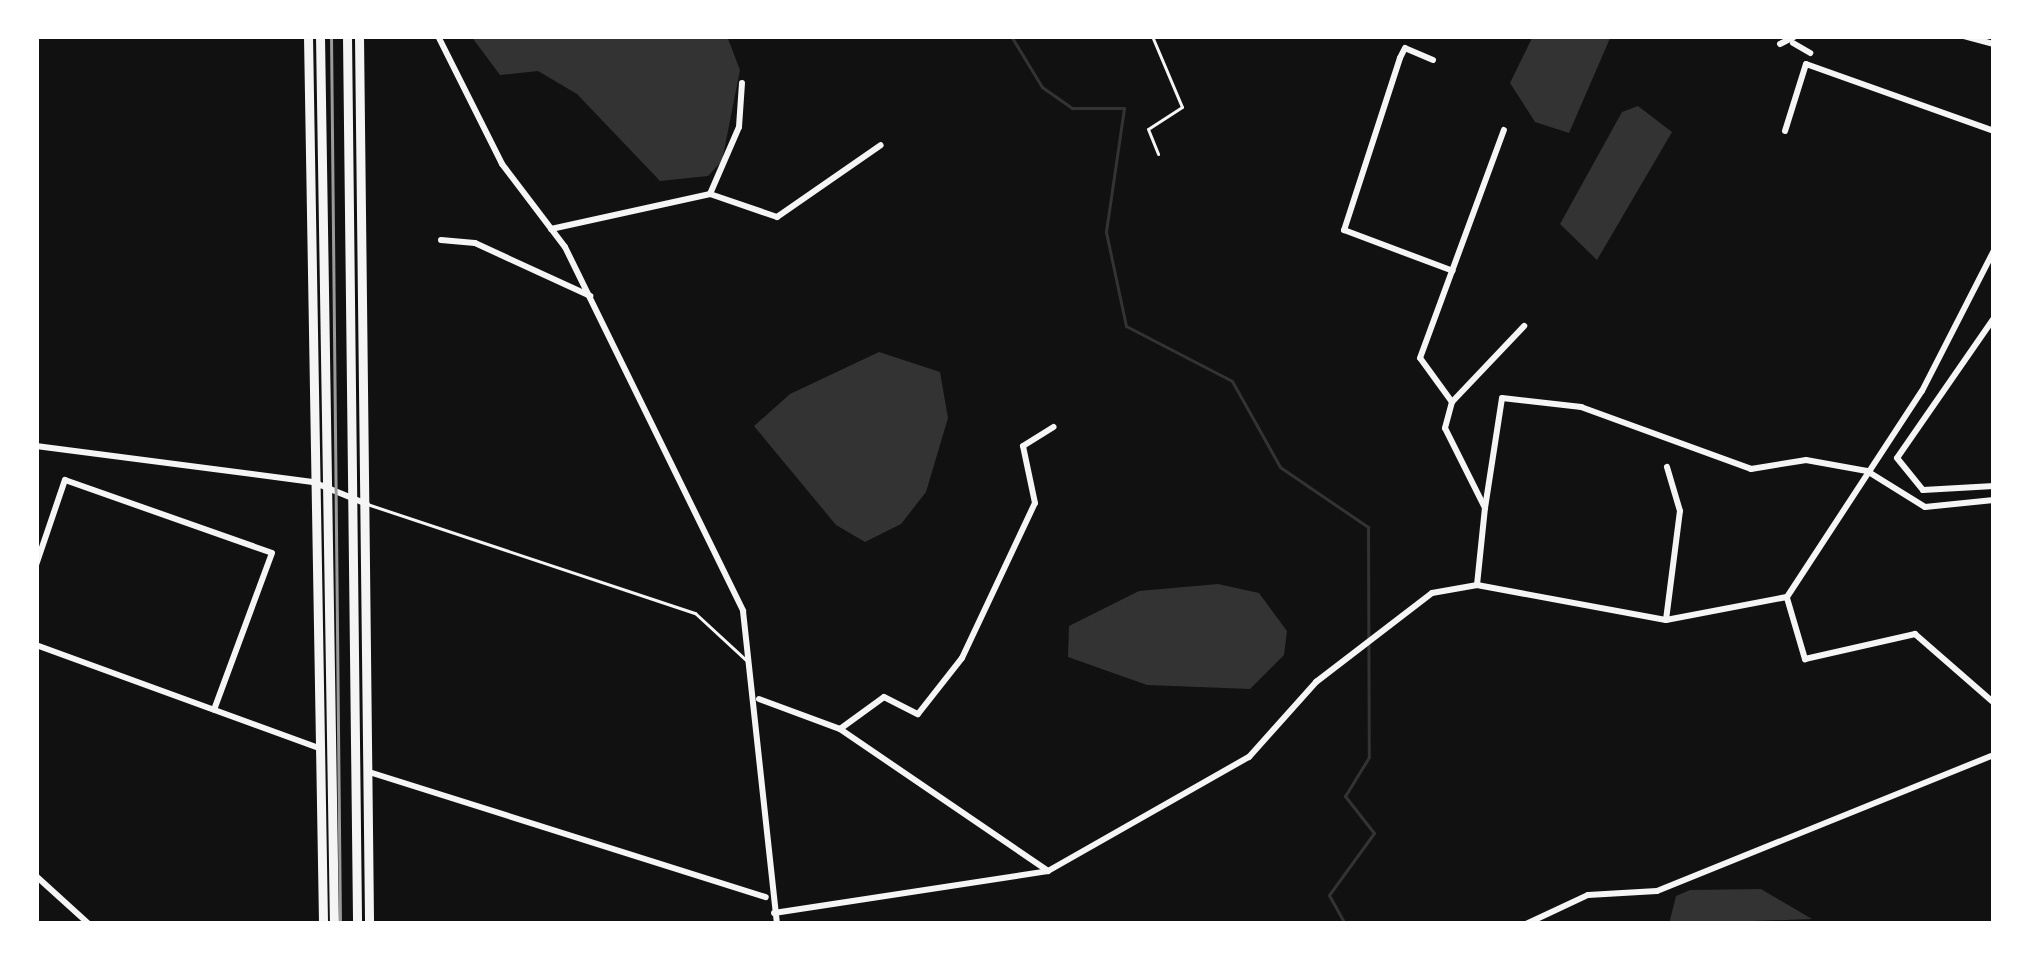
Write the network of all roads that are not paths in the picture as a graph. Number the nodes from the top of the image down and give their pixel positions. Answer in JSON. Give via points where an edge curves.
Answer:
{"nodes":[{"id":1,"x":308,"y":36,"type":"edge"},
{"id":2,"x":320,"y":36,"type":"edge"},
{"id":3,"x":347,"y":36,"type":"edge"},
{"id":4,"x":359,"y":36,"type":"edge"},
{"id":5,"x":438,"y":36,"type":"edge"},
{"id":6,"x":1152,"y":36,"type":"edge"},
{"id":7,"x":1964,"y":36,"type":"edge"},
{"id":8,"x":1794,"y":40,"type":"edge"},
{"id":9,"x":1780,"y":44,"type":"dead end"},
{"id":10,"x":1994,"y":44,"type":"edge"},
{"id":11,"x":1810,"y":53,"type":"dead end"},
{"id":12,"x":1433,"y":60,"type":"dead end"},
{"id":13,"x":742,"y":82,"type":"dead end"},
{"id":14,"x":322,"y":104,"type":"junction"},
{"id":15,"x":1504,"y":130,"type":"dead end"},
{"id":16,"x":1786,"y":131,"type":"dead end"},
{"id":17,"x":1994,"y":131,"type":"edge"},
{"id":18,"x":880,"y":145,"type":"dead end"},
{"id":19,"x":1158,"y":154,"type":"dead end"},
{"id":20,"x":359,"y":155,"type":"junction"},
{"id":21,"x":312,"y":160,"type":"junction"},
{"id":22,"x":710,"y":194,"type":"junction"},
{"id":23,"x":349,"y":204,"type":"junction"},
{"id":24,"x":551,"y":229,"type":"junction"},
{"id":25,"x":441,"y":240,"type":"dead end"},
{"id":26,"x":1994,"y":250,"type":"edge"},
{"id":27,"x":1453,"y":272,"type":"junction"},
{"id":28,"x":590,"y":296,"type":"junction"},
{"id":29,"x":1994,"y":318,"type":"edge"},
{"id":30,"x":1524,"y":326,"type":"dead end"},
{"id":31,"x":1452,"y":402,"type":"junction"},
{"id":32,"x":1054,"y":427,"type":"dead end"},
{"id":33,"x":36,"y":446,"type":"edge"},
{"id":34,"x":1667,"y":467,"type":"dead end"},
{"id":35,"x":1867,"y":471,"type":"junction"},
{"id":36,"x":318,"y":483,"type":"junction"},
{"id":37,"x":1994,"y":485,"type":"edge"},
{"id":38,"x":1994,"y":500,"type":"edge"},
{"id":39,"x":362,"y":502,"type":"junction"},
{"id":40,"x":1485,"y":508,"type":"junction"},
{"id":41,"x":36,"y":565,"type":"edge"},
{"id":42,"x":1477,"y":585,"type":"junction"},
{"id":43,"x":326,"y":597,"type":"junction"},
{"id":44,"x":1787,"y":598,"type":"junction"},
{"id":45,"x":1666,"y":620,"type":"junction"},
{"id":46,"x":36,"y":645,"type":"edge"},
{"id":47,"x":316,"y":652,"type":"junction"},
{"id":48,"x":752,"y":666,"type":"junction"},
{"id":49,"x":759,"y":699,"type":"junction"},
{"id":50,"x":1994,"y":703,"type":"edge"},
{"id":51,"x":214,"y":710,"type":"junction"},
{"id":52,"x":840,"y":729,"type":"junction"},
{"id":53,"x":319,"y":748,"type":"junction"},
{"id":54,"x":1994,"y":755,"type":"edge"},
{"id":55,"x":366,"y":771,"type":"junction"},
{"id":56,"x":1048,"y":871,"type":"junction"},
{"id":57,"x":36,"y":876,"type":"edge"},
{"id":58,"x":766,"y":897,"type":"junction"},
{"id":59,"x":775,"y":913,"type":"junction"},
{"id":60,"x":89,"y":924,"type":"edge"},
{"id":61,"x":323,"y":924,"type":"edge"},
{"id":62,"x":334,"y":924,"type":"edge"},
{"id":63,"x":357,"y":924,"type":"edge"},
{"id":64,"x":369,"y":924,"type":"edge"},
{"id":65,"x":777,"y":924,"type":"edge"},
{"id":66,"x":1526,"y":924,"type":"edge"}],
"edges":[{"from":1,"to":21,"type":"main road"},
{"from":2,"to":14,"type":"main road"},
{"from":3,"to":23,"type":"main road"},
{"from":4,"to":20,"type":"main road"},
{"from":5,"to":24,"type":"street","via":[[502,164]]},
{"from":6,"to":19,"type":"lane","via":[[1182,107],[1148,129]]},
{"from":7,"to":10,"type":"street"},
{"from":8,"to":9,"type":"street"},
{"from":8,"to":11,"type":"street"},
{"from":12,"to":27,"type":"street","via":[[1405,48],[1345,230]]},
{"from":13,"to":22,"type":"street","via":[[739,127]]},
{"from":14,"to":21,"type":"main road"},
{"from":14,"to":36,"type":"main road"},
{"from":15,"to":27,"type":"street"},
{"from":16,"to":17,"type":"street","via":[[1806,64]]},
{"from":18,"to":22,"type":"street","via":[[777,217]]},
{"from":20,"to":23,"type":"main road"},
{"from":20,"to":39,"type":"main road"},
{"from":21,"to":36,"type":"main road"},
{"from":22,"to":24,"type":"street"},
{"from":23,"to":39,"type":"main road"},
{"from":24,"to":28,"type":"street"},
{"from":25,"to":28,"type":"street","via":[[475,243]]},
{"from":26,"to":35,"type":"street","via":[[1971,309]]},
{"from":27,"to":31,"type":"street","via":[[1420,358]]},
{"from":28,"to":48,"type":"street","via":[[742,611]]},
{"from":29,"to":37,"type":"street","via":[[1897,458],[1923,490]]},
{"from":30,"to":31,"type":"street"},
{"from":31,"to":40,"type":"street","via":[[1451,452]]},
{"from":32,"to":52,"type":"street","via":[[1023,446],[1035,503],[962,658],[918,714],[884,697]]},
{"from":33,"to":36,"type":"street"},
{"from":34,"to":45,"type":"street","via":[[1680,517]]},
{"from":35,"to":38,"type":"street","via":[[1925,508]]},
{"from":35,"to":40,"type":"street","via":[[1806,460],[1750,469],[1581,406],[1502,398]]},
{"from":35,"to":44,"type":"street","via":[[1821,560]]},
{"from":36,"to":39,"type":"street"},
{"from":36,"to":43,"type":"main road"},
{"from":36,"to":47,"type":"main road"},
{"from":39,"to":48,"type":"lane","via":[[695,613]]},
{"from":39,"to":55,"type":"main road"},
{"from":39,"to":63,"type":"main road"},
{"from":40,"to":42,"type":"street"},
{"from":41,"to":51,"type":"street","via":[[65,480],[272,553]]},
{"from":42,"to":45,"type":"street"},
{"from":42,"to":56,"type":"street","via":[[1418,598],[1384,635],[1310,688],[1249,757]]},
{"from":43,"to":47,"type":"main road"},
{"from":43,"to":62,"type":"main road"},
{"from":44,"to":45,"type":"street"},
{"from":44,"to":50,"type":"street","via":[[1805,659],[1915,634]]},
{"from":46,"to":51,"type":"street"},
{"from":47,"to":53,"type":"main road"},
{"from":48,"to":49,"type":"street"},
{"from":49,"to":52,"type":"street"},
{"from":49,"to":58,"type":"street"},
{"from":51,"to":53,"type":"street"},
{"from":52,"to":56,"type":"street"},
{"from":53,"to":61,"type":"main road"},
{"from":54,"to":66,"type":"street","via":[[1657,891],[1588,895]]},
{"from":55,"to":58,"type":"street"},
{"from":55,"to":64,"type":"main road"},
{"from":56,"to":59,"type":"street"},
{"from":57,"to":60,"type":"street"},
{"from":58,"to":59,"type":"street"},
{"from":59,"to":65,"type":"street"}]}
